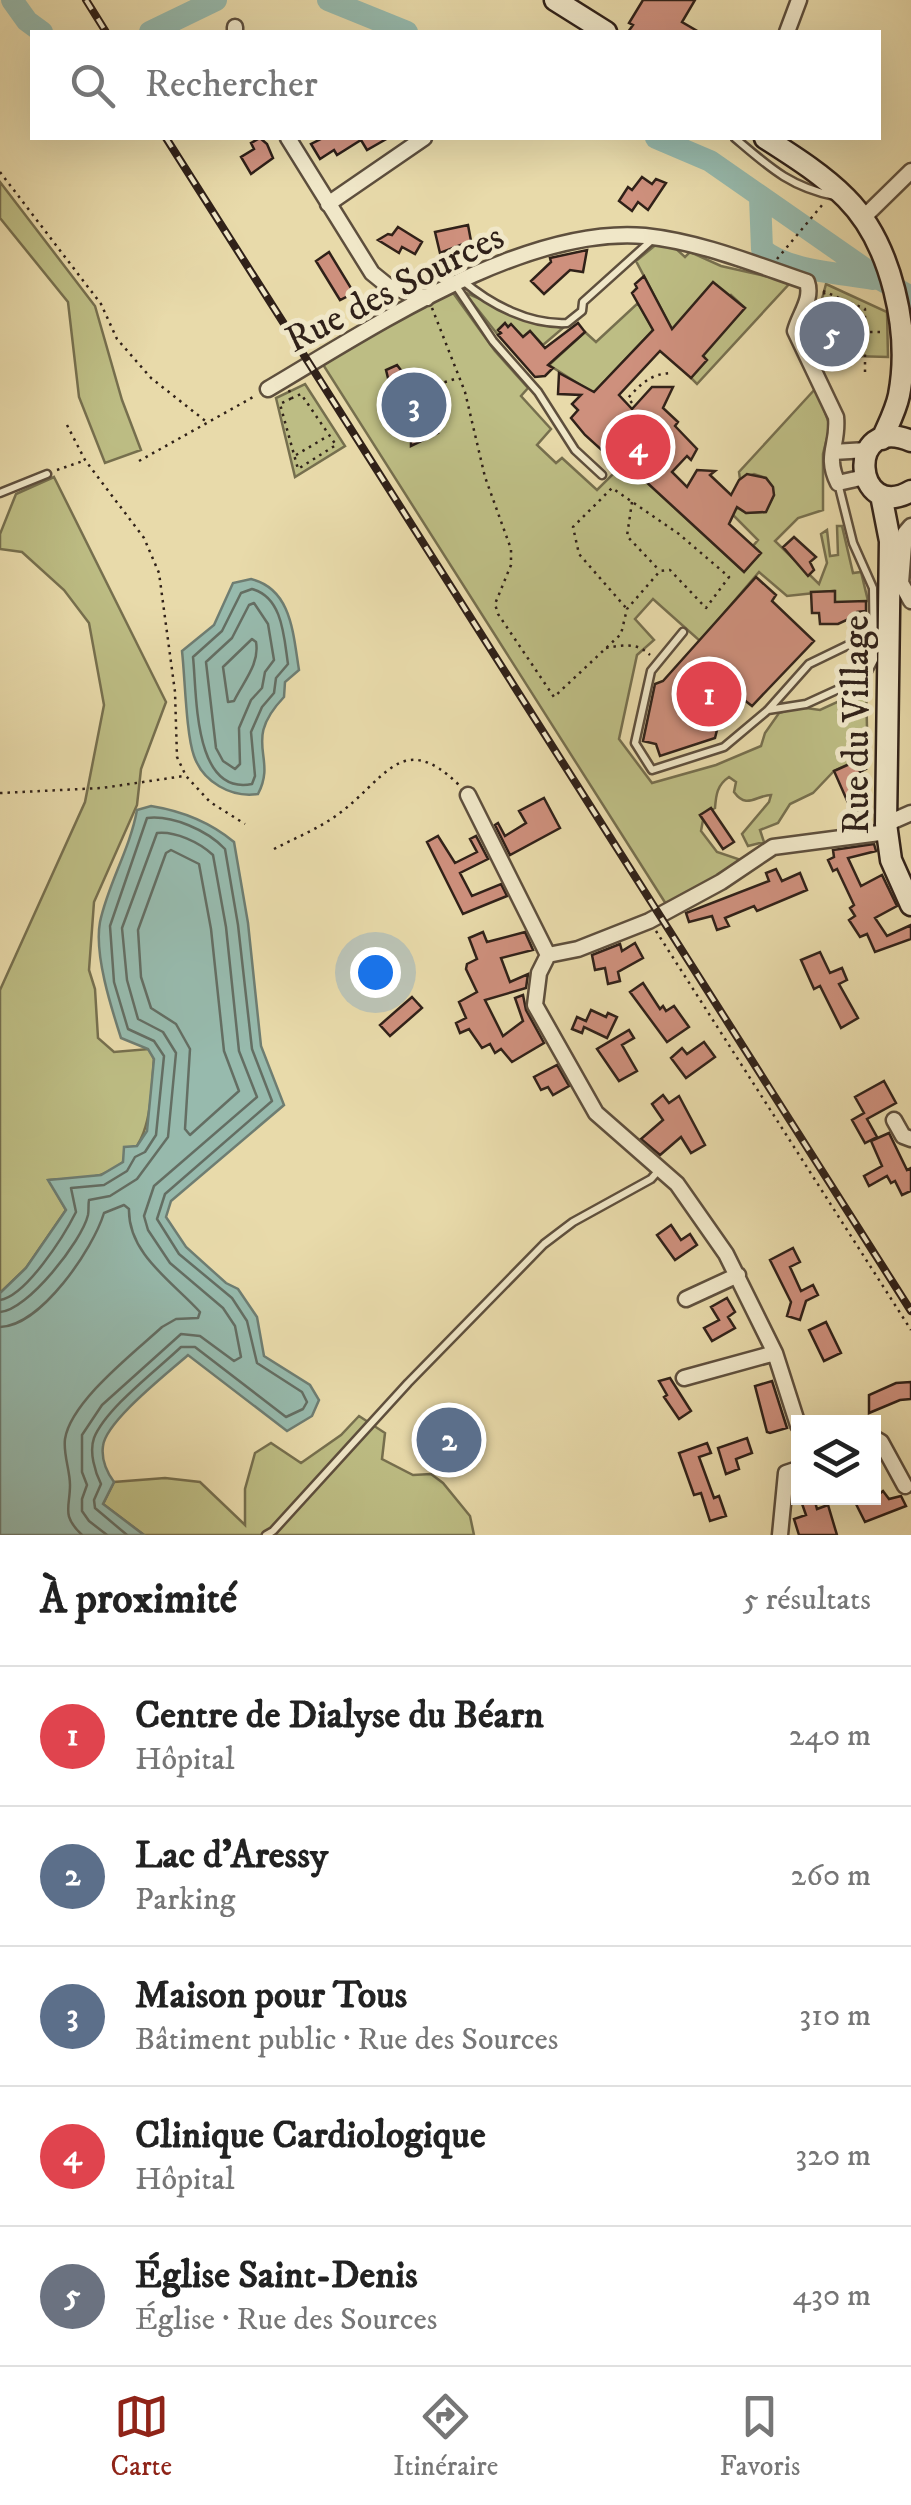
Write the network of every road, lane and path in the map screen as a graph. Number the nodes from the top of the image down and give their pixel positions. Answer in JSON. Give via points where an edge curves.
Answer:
{"nodes":[{"id":1,"x":556,"y":0,"type":"edge"},
{"id":2,"x":799,"y":0,"type":"edge"},
{"id":3,"x":603,"y":30,"type":"edge"},
{"id":4,"x":789,"y":30,"type":"edge"},
{"id":5,"x":289,"y":140,"type":"edge"},
{"id":6,"x":421,"y":140,"type":"edge"},
{"id":7,"x":737,"y":140,"type":"edge"},
{"id":8,"x":768,"y":140,"type":"edge"},
{"id":9,"x":911,"y":171,"type":"edge"},
{"id":10,"x":0,"y":172,"type":"edge"},
{"id":11,"x":838,"y":197,"type":"junction"},
{"id":12,"x":328,"y":204,"type":"junction"},
{"id":13,"x":863,"y":218,"type":"junction"},
{"id":14,"x":654,"y":238,"type":"junction"},
{"id":15,"x":779,"y":257,"type":"dead end"},
{"id":16,"x":460,"y":283,"type":"junction"},
{"id":17,"x":427,"y":298,"type":"junction"},
{"id":18,"x":809,"y":322,"type":"dead end"},
{"id":19,"x":865,"y":332,"type":"junction"},
{"id":20,"x":900,"y":332,"type":"junction"},
{"id":21,"x":815,"y":352,"type":"dead end"},
{"id":22,"x":865,"y":354,"type":"junction"},
{"id":23,"x":865,"y":372,"type":"dead end"},
{"id":24,"x":671,"y":373,"type":"dead end"},
{"id":25,"x":459,"y":378,"type":"junction"},
{"id":26,"x":284,"y":379,"type":"junction"},
{"id":27,"x":423,"y":388,"type":"dead end"},
{"id":28,"x":268,"y":389,"type":"joint"},
{"id":29,"x":292,"y":398,"type":"junction"},
{"id":30,"x":899,"y":398,"type":"junction"},
{"id":31,"x":632,"y":403,"type":"dead end"},
{"id":32,"x":208,"y":422,"type":"junction"},
{"id":33,"x":67,"y":425,"type":"dead end"},
{"id":34,"x":329,"y":435,"type":"junction"},
{"id":35,"x":911,"y":440,"type":"edge"},
{"id":36,"x":875,"y":445,"type":"junction"},
{"id":37,"x":832,"y":452,"type":"junction"},
{"id":38,"x":294,"y":456,"type":"junction"},
{"id":39,"x":85,"y":460,"type":"junction"},
{"id":40,"x":139,"y":461,"type":"dead end"},
{"id":41,"x":46,"y":474,"type":"joint"},
{"id":42,"x":602,"y":474,"type":"dead end"},
{"id":43,"x":865,"y":477,"type":"junction"},
{"id":44,"x":838,"y":482,"type":"junction"},
{"id":45,"x":0,"y":493,"type":"edge"},
{"id":46,"x":908,"y":493,"type":"edge"},
{"id":47,"x":881,"y":495,"type":"junction"},
{"id":48,"x":632,"y":502,"type":"junction"},
{"id":49,"x":911,"y":526,"type":"edge"},
{"id":50,"x":890,"y":541,"type":"junction"},
{"id":51,"x":660,"y":571,"type":"junction"},
{"id":52,"x":911,"y":600,"type":"edge"},
{"id":53,"x":627,"y":608,"type":"junction"},
{"id":54,"x":683,"y":632,"type":"dead end"},
{"id":55,"x":873,"y":633,"type":"junction"},
{"id":56,"x":606,"y":648,"type":"junction"},
{"id":57,"x":658,"y":663,"type":"junction"},
{"id":58,"x":768,"y":710,"type":"junction"},
{"id":59,"x":186,"y":776,"type":"junction"},
{"id":60,"x":0,"y":793,"type":"edge"},
{"id":61,"x":468,"y":795,"type":"joint"},
{"id":62,"x":911,"y":812,"type":"edge"},
{"id":63,"x":245,"y":824,"type":"dead end"},
{"id":64,"x":886,"y":828,"type":"junction"},
{"id":65,"x":274,"y":849,"type":"dead end"},
{"id":66,"x":911,"y":905,"type":"edge"},
{"id":67,"x":650,"y":921,"type":"junction"},
{"id":68,"x":548,"y":955,"type":"junction"},
{"id":69,"x":894,"y":1120,"type":"dead end"},
{"id":70,"x":911,"y":1139,"type":"edge"},
{"id":71,"x":660,"y":1168,"type":"junction"},
{"id":72,"x":738,"y":1275,"type":"junction"},
{"id":73,"x":686,"y":1300,"type":"dead end"},
{"id":74,"x":911,"y":1330,"type":"edge"},
{"id":75,"x":775,"y":1353,"type":"junction"},
{"id":76,"x":684,"y":1378,"type":"dead end"},
{"id":77,"x":795,"y":1415,"type":"edge"},
{"id":78,"x":881,"y":1442,"type":"edge"},
{"id":79,"x":791,"y":1471,"type":"edge"},
{"id":80,"x":905,"y":1486,"type":"dead end"},
{"id":81,"x":266,"y":1535,"type":"edge"},
{"id":82,"x":780,"y":1535,"type":"edge"}],
"edges":[{"from":1,"to":3,"type":"main road"},
{"from":2,"to":4,"type":"street"},
{"from":5,"to":12,"type":"street"},
{"from":6,"to":12,"type":"street"},
{"from":7,"to":11,"type":"lane","via":[[802,188]]},
{"from":8,"to":11,"type":"main road","via":[[808,166]]},
{"from":9,"to":13,"type":"street"},
{"from":10,"to":32,"type":"path","via":[[101,304],[116,339],[151,378]]},
{"from":11,"to":13,"type":"main road"},
{"from":11,"to":15,"type":"path","via":[[812,216]]},
{"from":12,"to":17,"type":"street","via":[[372,273],[388,286]]},
{"from":13,"to":20,"type":"main road","via":[[890,274]]},
{"from":14,"to":16,"type":"street","name":"Rue des Sources","via":[[576,240],[512,258]]},
{"from":14,"to":16,"type":"lane","via":[[567,323],[509,310]]},
{"from":14,"to":37,"type":"street","name":"Rue des Sources","via":[[807,282],[808,301],[795,332],[836,417]]},
{"from":16,"to":17,"type":"street","name":"Rue des Sources"},
{"from":16,"to":42,"type":"lane","via":[[493,341],[538,392],[575,450]]},
{"from":17,"to":25,"type":"path"},
{"from":17,"to":26,"type":"street","name":"Rue des Sources"},
{"from":18,"to":19,"type":"path","via":[[825,312],[824,292],[865,309]]},
{"from":19,"to":20,"type":"path"},
{"from":19,"to":22,"type":"path"},
{"from":20,"to":30,"type":"main road"},
{"from":21,"to":22,"type":"path"},
{"from":22,"to":23,"type":"path"},
{"from":24,"to":31,"type":"path","via":[[645,380],[628,398]]},
{"from":25,"to":27,"type":"path"},
{"from":25,"to":56,"type":"path","via":[[512,549],[495,604],[498,614],[554,697]]},
{"from":26,"to":28,"type":"street","name":"Rue des Sources"},
{"from":26,"to":29,"type":"path"},
{"from":28,"to":32,"type":"path"},
{"from":29,"to":34,"type":"path","via":[[301,394]]},
{"from":29,"to":38,"type":"path","via":[[280,404]]},
{"from":30,"to":35,"type":"main road"},
{"from":30,"to":36,"type":"main road"},
{"from":32,"to":40,"type":"path"},
{"from":33,"to":39,"type":"path"},
{"from":34,"to":38,"type":"path"},
{"from":34,"to":38,"type":"path","via":[[336,445],[298,468]]},
{"from":35,"to":36,"type":"main road","via":[[899,436]]},
{"from":36,"to":37,"type":"street"},
{"from":36,"to":43,"type":"main road","via":[[863,462]]},
{"from":37,"to":44,"type":"street","name":"Rue des Sources","via":[[830,468]]},
{"from":39,"to":41,"type":"path"},
{"from":39,"to":59,"type":"path","via":[[144,538],[158,573],[177,757]]},
{"from":41,"to":45,"type":"lane"},
{"from":43,"to":44,"type":"street"},
{"from":43,"to":47,"type":"main road"},
{"from":44,"to":55,"type":"lane","via":[[873,588]]},
{"from":46,"to":47,"type":"main road"},
{"from":46,"to":50,"type":"main road","name":"Rue du Village"},
{"from":47,"to":50,"type":"main road","name":"Rue du Village"},
{"from":48,"to":51,"type":"path","via":[[627,536]]},
{"from":48,"to":51,"type":"path","via":[[729,577],[706,608],[670,570]]},
{"from":48,"to":53,"type":"path","via":[[612,488],[574,527],[579,554]]},
{"from":49,"to":52,"type":"street","via":[[901,583]]},
{"from":50,"to":64,"type":"main road","name":"Rue du Village"},
{"from":51,"to":53,"type":"path"},
{"from":53,"to":56,"type":"path","via":[[621,634]]},
{"from":54,"to":57,"type":"lane"},
{"from":55,"to":58,"type":"lane","via":[[808,664]]},
{"from":55,"to":58,"type":"lane","via":[[874,660],[864,677],[806,704]]},
{"from":56,"to":57,"type":"path","via":[[628,644]]},
{"from":57,"to":58,"type":"lane","via":[[635,743],[652,770],[724,748]]},
{"from":59,"to":60,"type":"path"},
{"from":59,"to":63,"type":"path","via":[[210,802]]},
{"from":61,"to":65,"type":"path","via":[[448,775],[408,757],[336,816]]},
{"from":61,"to":68,"type":"street"},
{"from":62,"to":64,"type":"street"},
{"from":64,"to":66,"type":"main road","name":"Rue du Village","via":[[891,860]]},
{"from":64,"to":67,"type":"street","via":[[773,847]]},
{"from":67,"to":68,"type":"street"},
{"from":67,"to":74,"type":"path"},
{"from":68,"to":71,"type":"street","via":[[535,1005],[596,1113]]},
{"from":69,"to":70,"type":"street"},
{"from":71,"to":72,"type":"street"},
{"from":71,"to":81,"type":"lane","via":[[544,1244]]},
{"from":72,"to":73,"type":"street"},
{"from":72,"to":75,"type":"street"},
{"from":75,"to":76,"type":"street"},
{"from":75,"to":77,"type":"street"},
{"from":78,"to":80,"type":"street"},
{"from":79,"to":82,"type":"street"}]}
